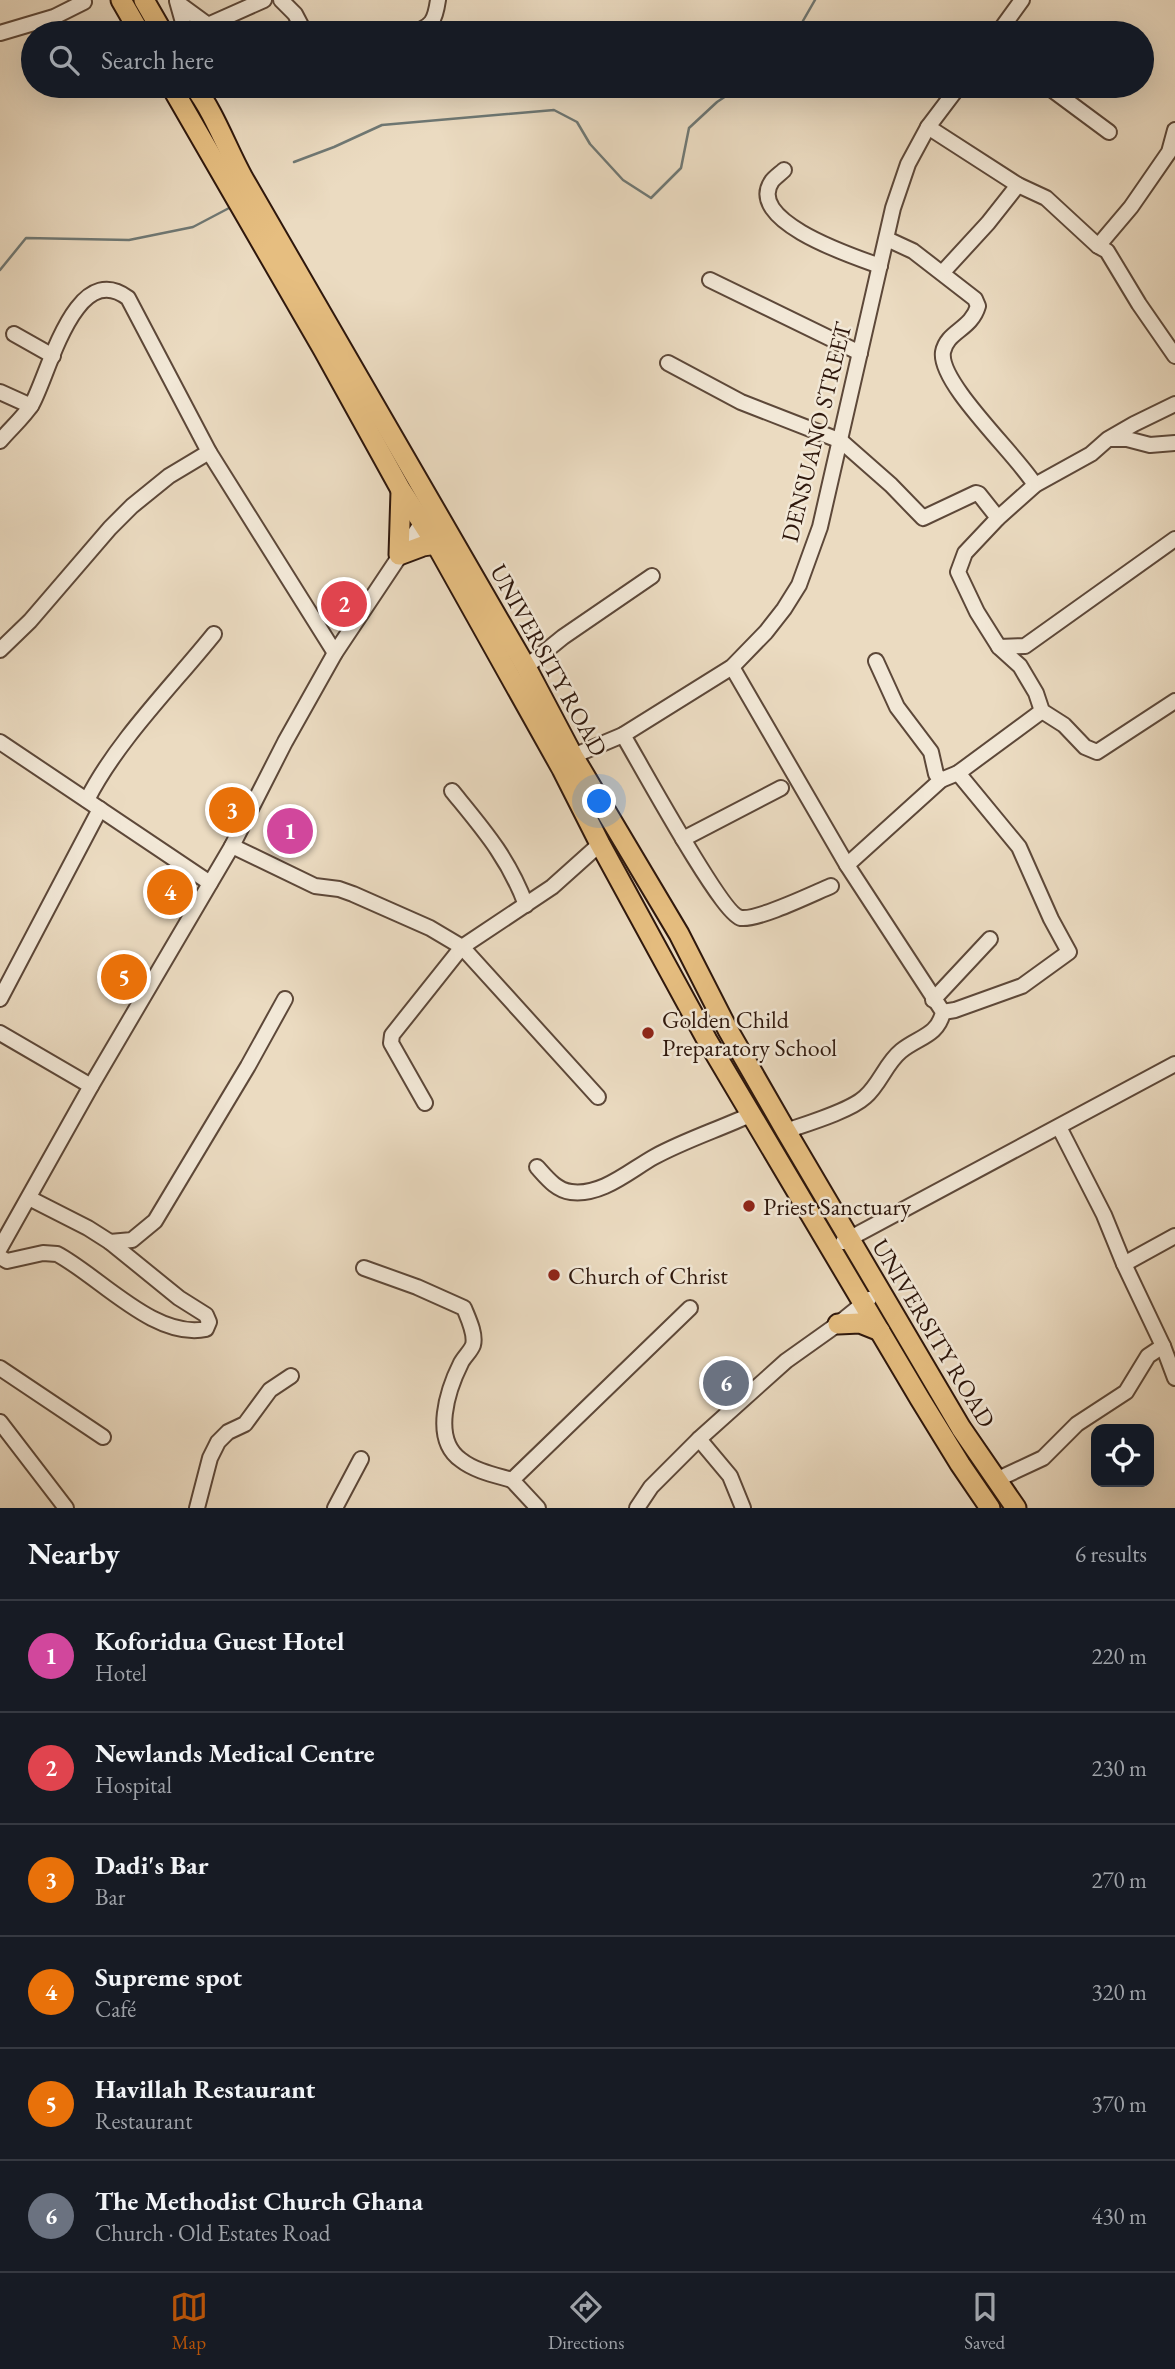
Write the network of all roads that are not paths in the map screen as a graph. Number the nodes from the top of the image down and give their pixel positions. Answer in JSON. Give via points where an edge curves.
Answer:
{"nodes":[{"id":1,"x":264,"y":0,"type":"edge"},
{"id":2,"x":281,"y":0,"type":"edge"},
{"id":3,"x":438,"y":0,"type":"edge"},
{"id":4,"x":1022,"y":0,"type":"edge"},
{"id":5,"x":84,"y":2,"type":"dead end"},
{"id":6,"x":177,"y":2,"type":"edge"},
{"id":7,"x":135,"y":5,"type":"edge"},
{"id":8,"x":40,"y":21,"type":"edge"},
{"id":9,"x":151,"y":21,"type":"edge"},
{"id":10,"x":183,"y":21,"type":"edge"},
{"id":11,"x":203,"y":21,"type":"edge"},
{"id":12,"x":217,"y":21,"type":"edge"},
{"id":13,"x":299,"y":21,"type":"edge"},
{"id":14,"x":432,"y":21,"type":"edge"},
{"id":15,"x":1007,"y":21,"type":"edge"},
{"id":16,"x":21,"y":27,"type":"edge"},
{"id":17,"x":0,"y":33,"type":"edge"},
{"id":18,"x":178,"y":98,"type":"edge"},
{"id":19,"x":206,"y":98,"type":"edge"},
{"id":20,"x":950,"y":98,"type":"edge"},
{"id":21,"x":1063,"y":98,"type":"edge"},
{"id":22,"x":928,"y":127,"type":"junction"},
{"id":23,"x":1175,"y":130,"type":"edge"},
{"id":24,"x":1109,"y":132,"type":"dead end"},
{"id":25,"x":785,"y":170,"type":"dead end"},
{"id":26,"x":1018,"y":185,"type":"junction"},
{"id":27,"x":887,"y":239,"type":"junction"},
{"id":28,"x":1098,"y":246,"type":"junction"},
{"id":29,"x":880,"y":266,"type":"junction"},
{"id":30,"x":943,"y":272,"type":"junction"},
{"id":31,"x":710,"y":280,"type":"dead end"},
{"id":32,"x":14,"y":334,"type":"dead end"},
{"id":33,"x":860,"y":352,"type":"junction"},
{"id":34,"x":52,"y":356,"type":"junction"},
{"id":35,"x":1175,"y":356,"type":"edge"},
{"id":36,"x":668,"y":363,"type":"dead end"},
{"id":37,"x":0,"y":392,"type":"edge"},
{"id":38,"x":1175,"y":404,"type":"edge"},
{"id":39,"x":31,"y":406,"type":"junction"},
{"id":40,"x":1108,"y":439,"type":"junction"},
{"id":41,"x":0,"y":441,"type":"edge"},
{"id":42,"x":841,"y":442,"type":"junction"},
{"id":43,"x":1175,"y":443,"type":"edge"},
{"id":44,"x":209,"y":452,"type":"junction"},
{"id":45,"x":1035,"y":485,"type":"junction"},
{"id":46,"x":401,"y":490,"type":"junction"},
{"id":47,"x":434,"y":505,"type":"junction"},
{"id":48,"x":998,"y":518,"type":"junction"},
{"id":49,"x":422,"y":523,"type":"junction"},
{"id":50,"x":1175,"y":538,"type":"edge"},
{"id":51,"x":436,"y":544,"type":"junction"},
{"id":52,"x":399,"y":555,"type":"junction"},
{"id":53,"x":652,"y":576,"type":"dead end"},
{"id":54,"x":214,"y":635,"type":"dead end"},
{"id":55,"x":999,"y":646,"type":"junction"},
{"id":56,"x":1025,"y":646,"type":"junction"},
{"id":57,"x":0,"y":650,"type":"edge"},
{"id":58,"x":335,"y":653,"type":"junction"},
{"id":59,"x":876,"y":661,"type":"dead end"},
{"id":60,"x":526,"y":667,"type":"junction"},
{"id":61,"x":732,"y":667,"type":"junction"},
{"id":62,"x":1020,"y":667,"type":"junction"},
{"id":63,"x":1175,"y":701,"type":"edge"},
{"id":64,"x":1042,"y":711,"type":"junction"},
{"id":65,"x":623,"y":735,"type":"junction"},
{"id":66,"x":0,"y":742,"type":"edge"},
{"id":67,"x":568,"y":763,"type":"junction"},
{"id":68,"x":958,"y":773,"type":"junction"},
{"id":69,"x":941,"y":780,"type":"junction"},
{"id":70,"x":780,"y":788,"type":"dead end"},
{"id":71,"x":452,"y":791,"type":"dead end"},
{"id":72,"x":87,"y":800,"type":"junction"},
{"id":73,"x":100,"y":809,"type":"junction"},
{"id":74,"x":683,"y":839,"type":"junction"},
{"id":75,"x":600,"y":844,"type":"junction"},
{"id":76,"x":232,"y":846,"type":"junction"},
{"id":77,"x":847,"y":865,"type":"junction"},
{"id":78,"x":210,"y":883,"type":"junction"},
{"id":79,"x":831,"y":886,"type":"dead end"},
{"id":80,"x":526,"y":905,"type":"junction"},
{"id":81,"x":990,"y":939,"type":"dead end"},
{"id":82,"x":462,"y":947,"type":"junction"},
{"id":83,"x":0,"y":999,"type":"edge"},
{"id":84,"x":285,"y":999,"type":"dead end"},
{"id":85,"x":933,"y":1000,"type":"junction"},
{"id":86,"x":943,"y":1012,"type":"junction"},
{"id":87,"x":0,"y":1033,"type":"edge"},
{"id":88,"x":1175,"y":1064,"type":"edge"},
{"id":89,"x":91,"y":1086,"type":"junction"},
{"id":90,"x":598,"y":1097,"type":"dead end"},
{"id":91,"x":425,"y":1103,"type":"dead end"},
{"id":92,"x":752,"y":1114,"type":"junction"},
{"id":93,"x":1059,"y":1127,"type":"junction"},
{"id":94,"x":786,"y":1131,"type":"junction"},
{"id":95,"x":537,"y":1167,"type":"dead end"},
{"id":96,"x":29,"y":1198,"type":"junction"},
{"id":97,"x":1175,"y":1236,"type":"edge"},
{"id":98,"x":849,"y":1239,"type":"junction"},
{"id":99,"x":110,"y":1242,"type":"junction"},
{"id":100,"x":0,"y":1248,"type":"edge"},
{"id":101,"x":830,"y":1249,"type":"junction"},
{"id":102,"x":0,"y":1257,"type":"edge"},
{"id":103,"x":1124,"y":1264,"type":"junction"},
{"id":104,"x":364,"y":1268,"type":"dead end"},
{"id":105,"x":872,"y":1298,"type":"junction"},
{"id":106,"x":691,"y":1308,"type":"dead end"},
{"id":107,"x":838,"y":1324,"type":"junction"},
{"id":108,"x":880,"y":1331,"type":"junction"},
{"id":109,"x":1163,"y":1346,"type":"junction"},
{"id":110,"x":0,"y":1368,"type":"edge"},
{"id":111,"x":291,"y":1376,"type":"dead end"},
{"id":112,"x":1175,"y":1378,"type":"edge"},
{"id":113,"x":0,"y":1422,"type":"edge"},
{"id":114,"x":103,"y":1437,"type":"dead end"},
{"id":115,"x":699,"y":1439,"type":"junction"},
{"id":116,"x":361,"y":1459,"type":"dead end"},
{"id":117,"x":512,"y":1480,"type":"junction"},
{"id":118,"x":996,"y":1480,"type":"junction"},
{"id":119,"x":66,"y":1508,"type":"edge"},
{"id":120,"x":197,"y":1508,"type":"edge"},
{"id":121,"x":335,"y":1508,"type":"edge"},
{"id":122,"x":538,"y":1508,"type":"edge"},
{"id":123,"x":637,"y":1508,"type":"edge"},
{"id":124,"x":743,"y":1508,"type":"edge"},
{"id":125,"x":990,"y":1508,"type":"edge"},
{"id":126,"x":1016,"y":1508,"type":"edge"}],
"edges":[{"from":1,"to":12,"type":"street"},
{"from":2,"to":13,"type":"street"},
{"from":3,"to":14,"type":"street"},
{"from":4,"to":15,"type":"street"},
{"from":5,"to":8,"type":"street"},
{"from":6,"to":10,"type":"street"},
{"from":6,"to":11,"type":"street"},
{"from":7,"to":9,"type":"highway"},
{"from":16,"to":17,"type":"street"},
{"from":18,"to":46,"type":"highway","name":"UNIVERSITY ROAD"},
{"from":19,"to":47,"type":"highway","name":"UNIVERSITY ROAD","via":[[238,168]]},
{"from":20,"to":22,"type":"street","name":"DENSUANO STREET"},
{"from":21,"to":24,"type":"street"},
{"from":22,"to":26,"type":"street"},
{"from":22,"to":27,"type":"street","name":"DENSUANO STREET","via":[[908,164]]},
{"from":23,"to":28,"type":"street","via":[[1169,152]]},
{"from":25,"to":29,"type":"street","via":[[771,181],[768,195],[783,221]]},
{"from":26,"to":28,"type":"street","via":[[1046,198]]},
{"from":26,"to":30,"type":"street"},
{"from":27,"to":29,"type":"street","name":"DENSUANO STREET"},
{"from":27,"to":30,"type":"street"},
{"from":28,"to":35,"type":"street","via":[[1107,251]]},
{"from":29,"to":33,"type":"street","name":"DENSUANO STREET"},
{"from":30,"to":45,"type":"street","via":[[978,306],[969,324],[949,338],[943,353],[945,367]]},
{"from":31,"to":33,"type":"street"},
{"from":32,"to":34,"type":"street"},
{"from":33,"to":42,"type":"street","name":"DENSUANO STREET"},
{"from":34,"to":39,"type":"street"},
{"from":34,"to":44,"type":"street","via":[[72,312],[107,288],[119,291],[128,298]]},
{"from":36,"to":42,"type":"street","via":[[741,401]]},
{"from":37,"to":39,"type":"street"},
{"from":38,"to":40,"type":"street"},
{"from":39,"to":41,"type":"street"},
{"from":40,"to":43,"type":"street"},
{"from":40,"to":45,"type":"street","via":[[1091,454]]},
{"from":42,"to":48,"type":"street","via":[[923,518],[976,493]]},
{"from":42,"to":61,"type":"street","name":"DENSUANO STREET","via":[[820,527],[799,584],[766,632]]},
{"from":44,"to":57,"type":"street","via":[[132,506]]},
{"from":44,"to":58,"type":"street"},
{"from":45,"to":48,"type":"street"},
{"from":46,"to":49,"type":"highway","name":"UNIVERSITY ROAD"},
{"from":46,"to":52,"type":"highway"},
{"from":47,"to":49,"type":"street"},
{"from":47,"to":60,"type":"highway","name":"UNIVERSITY ROAD"},
{"from":48,"to":55,"type":"street","via":[[965,553],[958,572]]},
{"from":49,"to":51,"type":"highway","name":"UNIVERSITY ROAD"},
{"from":49,"to":52,"type":"street"},
{"from":50,"to":56,"type":"street"},
{"from":51,"to":52,"type":"highway"},
{"from":51,"to":67,"type":"highway","name":"UNIVERSITY ROAD"},
{"from":52,"to":58,"type":"street"},
{"from":53,"to":60,"type":"street"},
{"from":54,"to":72,"type":"street","via":[[125,742]]},
{"from":55,"to":56,"type":"street"},
{"from":55,"to":62,"type":"street"},
{"from":56,"to":62,"type":"street"},
{"from":58,"to":76,"type":"street"},
{"from":59,"to":69,"type":"street","via":[[897,707],[931,752]]},
{"from":60,"to":67,"type":"highway","name":"UNIVERSITY ROAD"},
{"from":61,"to":65,"type":"street","name":"DENSUANO STREET"},
{"from":61,"to":77,"type":"street"},
{"from":62,"to":64,"type":"street"},
{"from":63,"to":64,"type":"street","via":[[1097,752]]},
{"from":64,"to":68,"type":"street"},
{"from":65,"to":67,"type":"street","name":"DENSUANO STREET"},
{"from":65,"to":74,"type":"street"},
{"from":66,"to":72,"type":"street"},
{"from":67,"to":75,"type":"highway","name":"UNIVERSITY ROAD"},
{"from":67,"to":94,"type":"highway","name":"UNIVERSITY ROAD","via":[[679,934]]},
{"from":68,"to":69,"type":"street"},
{"from":68,"to":86,"type":"street","via":[[1019,847],[1069,952],[1022,986]]},
{"from":69,"to":77,"type":"street"},
{"from":70,"to":74,"type":"street"},
{"from":71,"to":80,"type":"street","via":[[503,856]]},
{"from":72,"to":73,"type":"street"},
{"from":73,"to":78,"type":"street"},
{"from":73,"to":83,"type":"street"},
{"from":74,"to":79,"type":"street","via":[[736,916],[757,915]]},
{"from":75,"to":80,"type":"street"},
{"from":75,"to":92,"type":"highway","name":"UNIVERSITY ROAD"},
{"from":76,"to":78,"type":"street"},
{"from":76,"to":82,"type":"street","via":[[315,886],[353,894]]},
{"from":77,"to":85,"type":"street"},
{"from":78,"to":89,"type":"street"},
{"from":80,"to":82,"type":"street"},
{"from":81,"to":85,"type":"street"},
{"from":82,"to":90,"type":"street"},
{"from":82,"to":91,"type":"street","via":[[391,1038]]},
{"from":84,"to":99,"type":"street","via":[[155,1221],[132,1240]]},
{"from":85,"to":86,"type":"street"},
{"from":86,"to":94,"type":"street","via":[[933,1032],[903,1049],[866,1097]]},
{"from":87,"to":89,"type":"street"},
{"from":88,"to":93,"type":"street"},
{"from":89,"to":96,"type":"street"},
{"from":92,"to":95,"type":"street","via":[[654,1157],[601,1188],[568,1192]]},
{"from":92,"to":101,"type":"highway","name":"UNIVERSITY ROAD"},
{"from":93,"to":98,"type":"street"},
{"from":93,"to":103,"type":"street"},
{"from":94,"to":98,"type":"highway","name":"UNIVERSITY ROAD"},
{"from":96,"to":99,"type":"street"},
{"from":96,"to":100,"type":"street"},
{"from":97,"to":103,"type":"street"},
{"from":98,"to":101,"type":"street"},
{"from":98,"to":105,"type":"highway","name":"UNIVERSITY ROAD"},
{"from":99,"to":102,"type":"street","via":[[206,1315],[206,1329],[157,1322],[57,1254],[7,1261]]},
{"from":101,"to":105,"type":"highway","name":"UNIVERSITY ROAD"},
{"from":103,"to":109,"type":"street"},
{"from":104,"to":117,"type":"street","via":[[464,1308],[473,1345],[461,1362],[447,1400],[445,1430],[459,1460]]},
{"from":105,"to":107,"type":"street"},
{"from":105,"to":108,"type":"highway","name":"UNIVERSITY ROAD"},
{"from":105,"to":118,"type":"highway","name":"UNIVERSITY ROAD"},
{"from":106,"to":117,"type":"street"},
{"from":107,"to":108,"type":"highway","via":[[860,1323]]},
{"from":107,"to":115,"type":"street","via":[[786,1361]]},
{"from":108,"to":125,"type":"highway","name":"UNIVERSITY ROAD"},
{"from":109,"to":112,"type":"street"},
{"from":109,"to":118,"type":"street","via":[[1148,1356],[1126,1392],[1077,1424],[1043,1458]]},
{"from":110,"to":114,"type":"street"},
{"from":111,"to":120,"type":"street","via":[[270,1390],[245,1424],[218,1442]]},
{"from":113,"to":119,"type":"street"},
{"from":115,"to":123,"type":"street","via":[[651,1487]]},
{"from":115,"to":124,"type":"street","via":[[730,1476]]},
{"from":116,"to":121,"type":"street"},
{"from":117,"to":122,"type":"street"},
{"from":118,"to":126,"type":"highway","name":"UNIVERSITY ROAD"}]}
